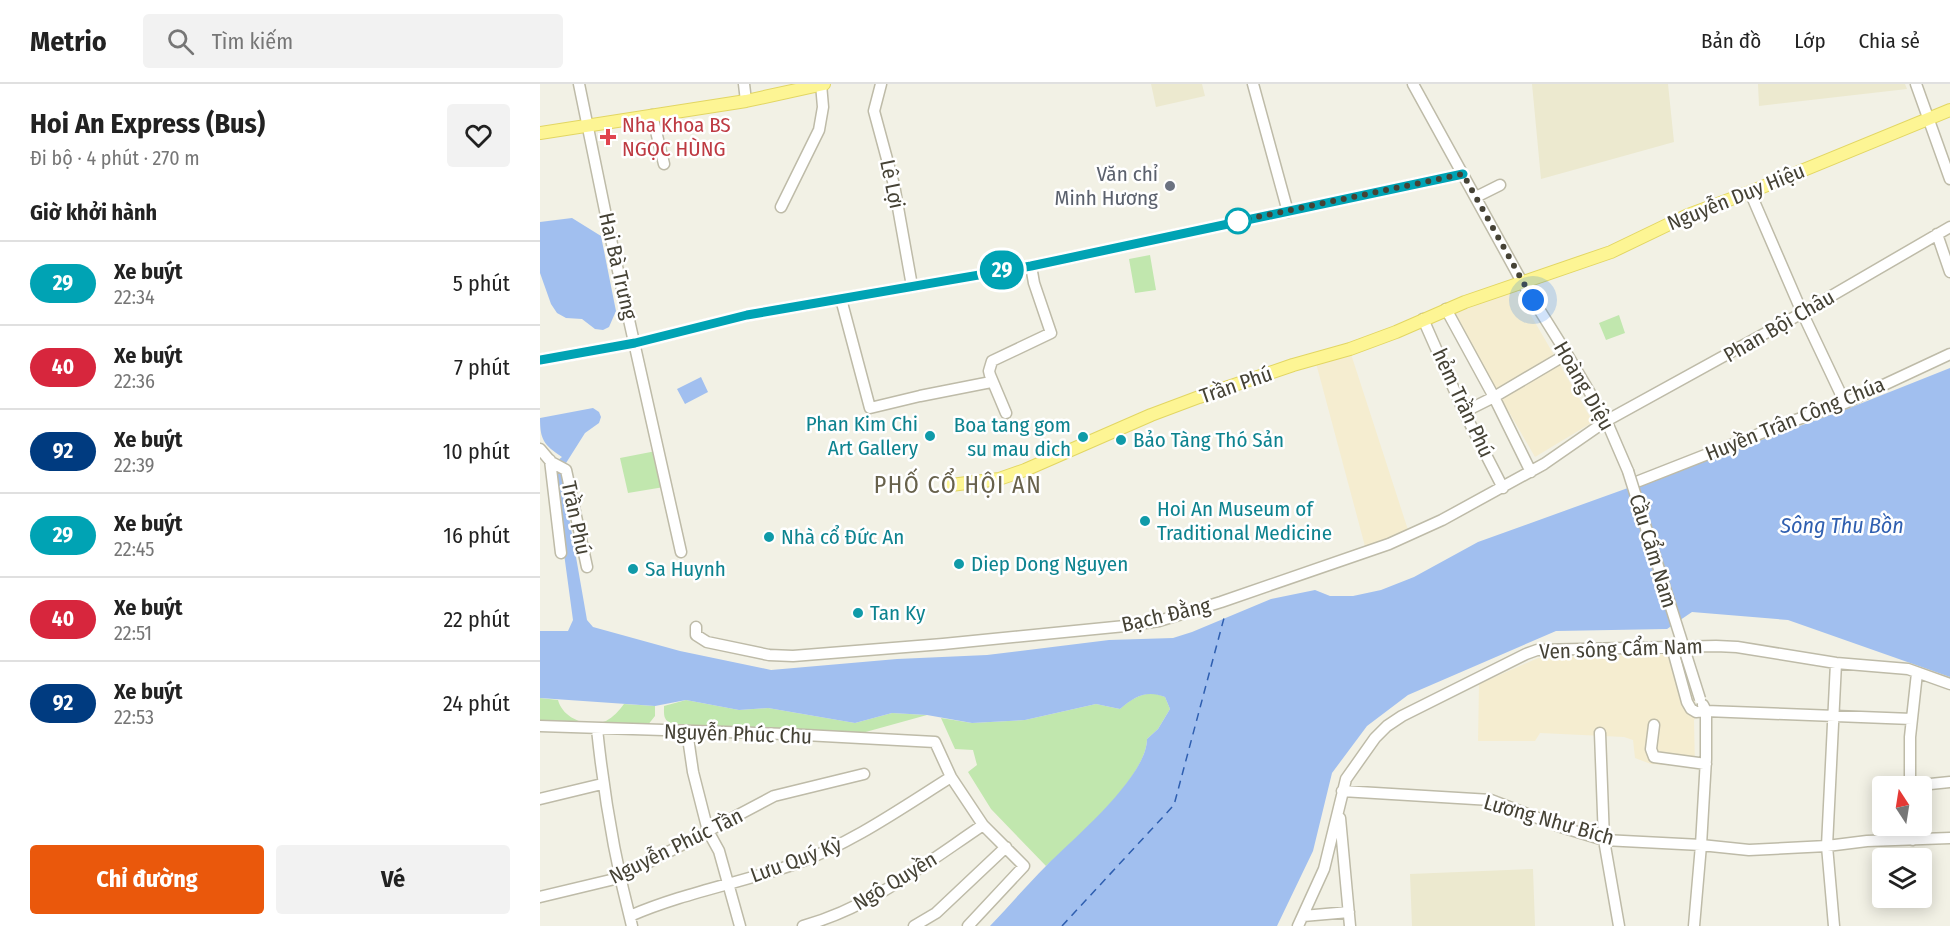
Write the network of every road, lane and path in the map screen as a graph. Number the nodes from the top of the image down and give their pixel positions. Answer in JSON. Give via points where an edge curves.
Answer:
{"nodes":[{"id":1,"x":579,"y":84,"type":"edge"},
{"id":2,"x":744,"y":84,"type":"edge"},
{"id":3,"x":823,"y":84,"type":"edge"},
{"id":4,"x":881,"y":84,"type":"edge"},
{"id":5,"x":1253,"y":84,"type":"edge"},
{"id":6,"x":1413,"y":84,"type":"edge"},
{"id":7,"x":1916,"y":84,"type":"edge"},
{"id":8,"x":746,"y":101,"type":"junction"},
{"id":9,"x":1950,"y":110,"type":"edge"},
{"id":10,"x":652,"y":115,"type":"junction"},
{"id":11,"x":1930,"y":118,"type":"junction"},
{"id":12,"x":588,"y":126,"type":"junction"},
{"id":13,"x":540,"y":133,"type":"edge"},
{"id":14,"x":664,"y":164,"type":"dead end"},
{"id":15,"x":1463,"y":174,"type":"junction"},
{"id":16,"x":1950,"y":178,"type":"edge"},
{"id":17,"x":1500,"y":185,"type":"dead end"},
{"id":18,"x":1750,"y":192,"type":"junction"},
{"id":19,"x":1476,"y":197,"type":"junction"},
{"id":20,"x":781,"y":207,"type":"dead end"},
{"id":21,"x":1288,"y":212,"type":"junction"},
{"id":22,"x":1950,"y":227,"type":"edge"},
{"id":23,"x":1937,"y":234,"type":"junction"},
{"id":24,"x":1031,"y":266,"type":"junction"},
{"id":25,"x":1950,"y":272,"type":"edge"},
{"id":26,"x":1522,"y":282,"type":"junction"},
{"id":27,"x":912,"y":286,"type":"junction"},
{"id":28,"x":841,"y":299,"type":"junction"},
{"id":29,"x":1446,"y":309,"type":"junction"},
{"id":30,"x":1802,"y":313,"type":"junction"},
{"id":31,"x":1423,"y":319,"type":"junction"},
{"id":32,"x":635,"y":343,"type":"junction"},
{"id":33,"x":1568,"y":354,"type":"junction"},
{"id":34,"x":1950,"y":354,"type":"edge"},
{"id":35,"x":540,"y":360,"type":"edge"},
{"id":36,"x":991,"y":382,"type":"junction"},
{"id":37,"x":1494,"y":397,"type":"junction"},
{"id":38,"x":1845,"y":403,"type":"junction"},
{"id":39,"x":1464,"y":412,"type":"junction"},
{"id":40,"x":1006,"y":413,"type":"dead end"},
{"id":41,"x":1606,"y":421,"type":"junction"},
{"id":42,"x":540,"y":449,"type":"edge"},
{"id":43,"x":550,"y":461,"type":"junction"},
{"id":44,"x":1628,"y":471,"type":"joint"},
{"id":45,"x":1531,"y":472,"type":"junction"},
{"id":46,"x":1639,"y":481,"type":"dead end"},
{"id":47,"x":951,"y":485,"type":"dead end"},
{"id":48,"x":1503,"y":488,"type":"junction"},
{"id":49,"x":681,"y":552,"type":"dead end"},
{"id":50,"x":561,"y":553,"type":"dead end"},
{"id":51,"x":587,"y":567,"type":"dead end"},
{"id":52,"x":696,"y":627,"type":"dead end"},
{"id":53,"x":1672,"y":647,"type":"junction"},
{"id":54,"x":1836,"y":663,"type":"junction"},
{"id":55,"x":1917,"y":673,"type":"junction"},
{"id":56,"x":1950,"y":684,"type":"edge"},
{"id":57,"x":1706,"y":711,"type":"junction"},
{"id":58,"x":1833,"y":717,"type":"junction"},
{"id":59,"x":1912,"y":719,"type":"junction"},
{"id":60,"x":1654,"y":725,"type":"dead end"},
{"id":61,"x":540,"y":726,"type":"edge"},
{"id":62,"x":597,"y":729,"type":"junction"},
{"id":63,"x":687,"y":731,"type":"junction"},
{"id":64,"x":1600,"y":733,"type":"dead end"},
{"id":65,"x":1706,"y":764,"type":"junction"},
{"id":66,"x":864,"y":774,"type":"dead end"},
{"id":67,"x":1910,"y":776,"type":"edge"},
{"id":68,"x":951,"y":777,"type":"junction"},
{"id":69,"x":1950,"y":782,"type":"edge"},
{"id":70,"x":602,"y":784,"type":"junction"},
{"id":71,"x":1932,"y":784,"type":"edge"},
{"id":72,"x":1342,"y":791,"type":"junction"},
{"id":73,"x":540,"y":799,"type":"edge"},
{"id":74,"x":1339,"y":812,"type":"junction"},
{"id":75,"x":983,"y":825,"type":"junction"},
{"id":76,"x":708,"y":831,"type":"junction"},
{"id":77,"x":1913,"y":836,"type":"edge"},
{"id":78,"x":1950,"y":838,"type":"edge"},
{"id":79,"x":1604,"y":840,"type":"junction"},
{"id":80,"x":1913,"y":840,"type":"junction"},
{"id":81,"x":1701,"y":845,"type":"junction"},
{"id":82,"x":1827,"y":846,"type":"junction"},
{"id":83,"x":1006,"y":847,"type":"junction"},
{"id":84,"x":619,"y":878,"type":"junction"},
{"id":85,"x":729,"y":883,"type":"junction"},
{"id":86,"x":540,"y":897,"type":"edge"},
{"id":87,"x":1350,"y":912,"type":"junction"},
{"id":88,"x":631,"y":921,"type":"edge"},
{"id":89,"x":1300,"y":921,"type":"edge"},
{"id":90,"x":818,"y":924,"type":"edge"},
{"id":91,"x":740,"y":926,"type":"edge"},
{"id":92,"x":803,"y":926,"type":"edge"},
{"id":93,"x":914,"y":926,"type":"edge"},
{"id":94,"x":968,"y":926,"type":"edge"},
{"id":95,"x":1350,"y":926,"type":"edge"},
{"id":96,"x":1619,"y":926,"type":"edge"},
{"id":97,"x":1694,"y":926,"type":"edge"},
{"id":98,"x":1834,"y":926,"type":"edge"}],
"edges":[{"from":1,"to":12,"type":"street","name":"Hai Bà Trưng"},
{"from":2,"to":8,"type":"street"},
{"from":3,"to":8,"type":"main road"},
{"from":3,"to":20,"type":"street","via":[[819,130]]},
{"from":4,"to":27,"type":"street","name":"Lê Lợi","via":[[874,111],[894,185]]},
{"from":5,"to":21,"type":"street"},
{"from":6,"to":15,"type":"street","name":"Hoàng Diệu"},
{"from":7,"to":11,"type":"street"},
{"from":8,"to":10,"type":"main road"},
{"from":9,"to":11,"type":"main road","name":"Nguyễn Duy Hiệu"},
{"from":10,"to":12,"type":"main road"},
{"from":10,"to":14,"type":"street"},
{"from":11,"to":16,"type":"street"},
{"from":11,"to":18,"type":"main road","name":"Nguyễn Duy Hiệu"},
{"from":12,"to":13,"type":"main road"},
{"from":12,"to":32,"type":"street","name":"Hai Bà Trưng"},
{"from":15,"to":19,"type":"street","name":"Hoàng Diệu"},
{"from":15,"to":21,"type":"street"},
{"from":17,"to":19,"type":"street"},
{"from":18,"to":26,"type":"main road","name":"Nguyễn Duy Hiệu","via":[[1688,215],[1611,252]]},
{"from":18,"to":30,"type":"street"},
{"from":19,"to":26,"type":"street","name":"Hoàng Diệu"},
{"from":21,"to":24,"type":"street"},
{"from":22,"to":23,"type":"street","name":"Phan Bội Châu"},
{"from":23,"to":25,"type":"street"},
{"from":23,"to":30,"type":"street","name":"Phan Bội Châu"},
{"from":24,"to":27,"type":"street"},
{"from":24,"to":36,"type":"street","via":[[1051,333],[992,361]]},
{"from":26,"to":29,"type":"main road","name":"Trần Phú"},
{"from":26,"to":33,"type":"street","name":"Hoàng Diệu"},
{"from":27,"to":28,"type":"street"},
{"from":28,"to":32,"type":"street","via":[[747,315]]},
{"from":28,"to":36,"type":"street","via":[[870,408]]},
{"from":29,"to":31,"type":"main road","name":"Trần Phú"},
{"from":29,"to":37,"type":"street"},
{"from":30,"to":38,"type":"street"},
{"from":30,"to":41,"type":"street","name":"Phan Bội Châu"},
{"from":31,"to":39,"type":"street","name":"hẻm Trần Phú"},
{"from":31,"to":47,"type":"main road","name":"Trần Phú","via":[[1350,349],[1151,415],[1025,470],[999,479]]},
{"from":32,"to":35,"type":"street"},
{"from":32,"to":49,"type":"street","name":"Hai Bà Trưng"},
{"from":33,"to":37,"type":"street"},
{"from":33,"to":41,"type":"street","name":"Hoàng Diệu"},
{"from":34,"to":38,"type":"street","name":"Huyền Trân Công Chúa"},
{"from":36,"to":40,"type":"street"},
{"from":37,"to":39,"type":"street"},
{"from":37,"to":45,"type":"street"},
{"from":38,"to":46,"type":"street","name":"Huyền Trân Công Chúa"},
{"from":39,"to":48,"type":"street","name":"hẻm Trần Phú"},
{"from":41,"to":44,"type":"street","name":"Hoàng Diệu"},
{"from":41,"to":45,"type":"street","name":"Bạch Đằng"},
{"from":42,"to":43,"type":"street","name":"Trần Phú"},
{"from":43,"to":50,"type":"street","name":"Trần Phú"},
{"from":43,"to":51,"type":"street","name":"Trần Phú","via":[[566,470]]},
{"from":44,"to":57,"type":"street","name":"Cầu Cẩm Nam","bridge":true},
{"from":45,"to":48,"type":"street","name":"Bạch Đằng"},
{"from":48,"to":52,"type":"street","name":"Bạch Đằng","via":[[1389,544],[1148,623],[780,656],[707,642],[696,634]]},
{"from":53,"to":54,"type":"street","name":"Ven sông Cẩm Nam","via":[[1737,647]]},
{"from":53,"to":57,"type":"street","via":[[1691,709]]},
{"from":53,"to":72,"type":"street","name":"Ven sông Cẩm Nam","via":[[1537,650],[1526,654],[1387,726],[1346,779]]},
{"from":54,"to":55,"type":"street","name":"Ven sông Cẩm Nam"},
{"from":54,"to":58,"type":"street"},
{"from":55,"to":56,"type":"street","name":"Ven sông Cẩm Nam"},
{"from":55,"to":59,"type":"street"},
{"from":57,"to":58,"type":"street"},
{"from":57,"to":65,"type":"street"},
{"from":58,"to":59,"type":"street"},
{"from":58,"to":82,"type":"street"},
{"from":59,"to":67,"type":"street"},
{"from":60,"to":65,"type":"street","via":[[1654,757]]},
{"from":61,"to":62,"type":"street","name":"Nguyễn Phúc Chu"},
{"from":62,"to":63,"type":"street","name":"Nguyễn Phúc Chu"},
{"from":62,"to":70,"type":"street"},
{"from":63,"to":68,"type":"street","name":"Nguyễn Phúc Chu","via":[[935,742]]},
{"from":63,"to":76,"type":"street"},
{"from":64,"to":79,"type":"street"},
{"from":65,"to":81,"type":"street"},
{"from":66,"to":76,"type":"street","name":"Nguyễn Phúc Tần","via":[[774,796]]},
{"from":68,"to":75,"type":"street"},
{"from":68,"to":85,"type":"street","name":"Lưu Quý Kỳ","via":[[847,842],[795,864]]},
{"from":69,"to":71,"type":"street"},
{"from":70,"to":73,"type":"street"},
{"from":70,"to":84,"type":"street"},
{"from":72,"to":74,"type":"street"},
{"from":72,"to":79,"type":"street","name":"Lương Như Bích","via":[[1491,800]]},
{"from":74,"to":87,"type":"street"},
{"from":74,"to":89,"type":"street","via":[[1324,869]]},
{"from":75,"to":83,"type":"street"},
{"from":75,"to":90,"type":"street","name":"Ngô Quyền","via":[[890,888]]},
{"from":76,"to":84,"type":"street","name":"Nguyễn Phúc Tần"},
{"from":76,"to":85,"type":"street","via":[[719,850]]},
{"from":77,"to":80,"type":"street"},
{"from":78,"to":80,"type":"street","name":"Lương Như Bích"},
{"from":79,"to":81,"type":"street","name":"Lương Như Bích"},
{"from":79,"to":96,"type":"street"},
{"from":80,"to":82,"type":"street","name":"Lương Như Bích"},
{"from":81,"to":82,"type":"street","name":"Lương Như Bích","via":[[1749,850]]},
{"from":81,"to":97,"type":"street"},
{"from":82,"to":98,"type":"street"},
{"from":83,"to":93,"type":"street","via":[[936,913]]},
{"from":83,"to":94,"type":"street","via":[[1023,866]]},
{"from":84,"to":86,"type":"street","name":"Nguyễn Phúc Tần"},
{"from":84,"to":88,"type":"street"},
{"from":85,"to":88,"type":"street","name":"Lưu Quý Kỳ","via":[[661,902]]},
{"from":85,"to":91,"type":"street"},
{"from":87,"to":89,"type":"street"},
{"from":87,"to":95,"type":"street"},
{"from":90,"to":92,"type":"street","name":"Ngô Quyền"}]}
